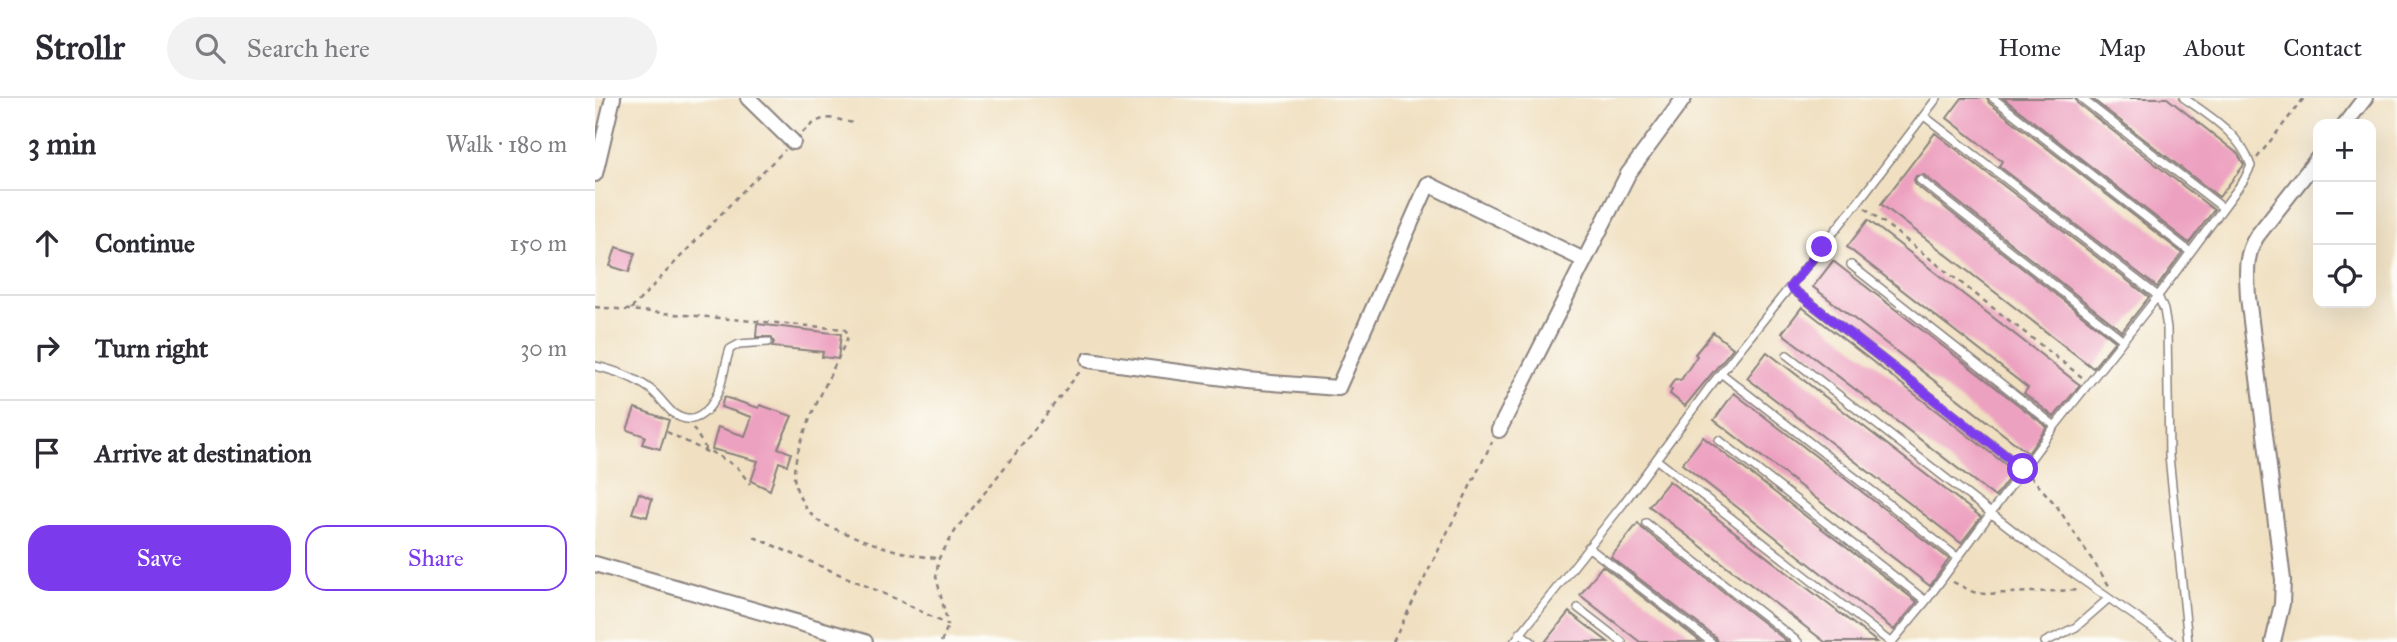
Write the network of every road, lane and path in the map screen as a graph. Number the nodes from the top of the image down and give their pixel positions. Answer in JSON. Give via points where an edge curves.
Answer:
{"nodes":[{"id":1,"x":613,"y":98,"type":"edge"},
{"id":2,"x":748,"y":98,"type":"edge"},
{"id":3,"x":1684,"y":98,"type":"edge"},
{"id":4,"x":1937,"y":98,"type":"edge"},
{"id":5,"x":1993,"y":98,"type":"edge"},
{"id":6,"x":2081,"y":98,"type":"edge"},
{"id":7,"x":2185,"y":98,"type":"edge"},
{"id":8,"x":2304,"y":98,"type":"edge"},
{"id":9,"x":2365,"y":98,"type":"edge"},
{"id":10,"x":1924,"y":116,"type":"junction"},
{"id":11,"x":2349,"y":119,"type":"edge"},
{"id":12,"x":857,"y":124,"type":"dead end"},
{"id":13,"x":793,"y":142,"type":"junction"},
{"id":14,"x":2313,"y":164,"type":"edge"},
{"id":15,"x":2251,"y":166,"type":"junction"},
{"id":16,"x":595,"y":174,"type":"edge"},
{"id":17,"x":1920,"y":180,"type":"dead end"},
{"id":18,"x":1858,"y":202,"type":"junction"},
{"id":19,"x":2223,"y":208,"type":"junction"},
{"id":20,"x":2189,"y":251,"type":"junction"},
{"id":21,"x":1584,"y":260,"type":"junction"},
{"id":22,"x":1851,"y":265,"type":"dead end"},
{"id":23,"x":1790,"y":287,"type":"junction"},
{"id":24,"x":2158,"y":296,"type":"junction"},
{"id":25,"x":595,"y":307,"type":"edge"},
{"id":26,"x":631,"y":309,"type":"junction"},
{"id":27,"x":2122,"y":339,"type":"junction"},
{"id":28,"x":768,"y":342,"type":"dead end"},
{"id":29,"x":1787,"y":355,"type":"dead end"},
{"id":30,"x":1089,"y":360,"type":"joint"},
{"id":31,"x":595,"y":366,"type":"edge"},
{"id":32,"x":1722,"y":374,"type":"junction"},
{"id":33,"x":2089,"y":382,"type":"junction"},
{"id":34,"x":687,"y":419,"type":"junction"},
{"id":35,"x":2055,"y":426,"type":"junction"},
{"id":36,"x":1499,"y":430,"type":"joint"},
{"id":37,"x":667,"y":432,"type":"dead end"},
{"id":38,"x":1719,"y":440,"type":"dead end"},
{"id":39,"x":712,"y":454,"type":"junction"},
{"id":40,"x":1657,"y":460,"type":"junction"},
{"id":41,"x":2023,"y":469,"type":"junction"},
{"id":42,"x":750,"y":484,"type":"dead end"},
{"id":43,"x":1990,"y":512,"type":"junction"},
{"id":44,"x":1646,"y":523,"type":"dead end"},
{"id":45,"x":754,"y":537,"type":"dead end"},
{"id":46,"x":1588,"y":547,"type":"junction"},
{"id":47,"x":1957,"y":557,"type":"junction"},
{"id":48,"x":939,"y":558,"type":"junction"},
{"id":49,"x":595,"y":564,"type":"edge"},
{"id":50,"x":1943,"y":576,"type":"junction"},
{"id":51,"x":2094,"y":590,"type":"junction"},
{"id":52,"x":2113,"y":590,"type":"dead end"},
{"id":53,"x":2108,"y":599,"type":"junction"},
{"id":54,"x":1926,"y":601,"type":"junction"},
{"id":55,"x":1579,"y":608,"type":"dead end"},
{"id":56,"x":948,"y":625,"type":"junction"},
{"id":57,"x":1520,"y":633,"type":"junction"},
{"id":58,"x":837,"y":638,"type":"edge"},
{"id":59,"x":866,"y":642,"type":"edge"},
{"id":60,"x":941,"y":642,"type":"edge"},
{"id":61,"x":1393,"y":642,"type":"edge"},
{"id":62,"x":1514,"y":642,"type":"edge"},
{"id":63,"x":1532,"y":642,"type":"edge"},
{"id":64,"x":1622,"y":642,"type":"edge"},
{"id":65,"x":1711,"y":642,"type":"edge"},
{"id":66,"x":1798,"y":642,"type":"edge"},
{"id":67,"x":1891,"y":642,"type":"edge"},
{"id":68,"x":2045,"y":642,"type":"edge"},
{"id":69,"x":2172,"y":642,"type":"edge"},
{"id":70,"x":2188,"y":642,"type":"edge"},
{"id":71,"x":2273,"y":642,"type":"edge"}],
"edges":[{"from":1,"to":16,"type":"street"},
{"from":2,"to":13,"type":"street"},
{"from":3,"to":21,"type":"street","via":[[1628,174]]},
{"from":4,"to":10,"type":"lane"},
{"from":5,"to":20,"type":"lane"},
{"from":6,"to":19,"type":"lane"},
{"from":7,"to":15,"type":"lane","via":[[2229,132]]},
{"from":8,"to":15,"type":"path"},
{"from":9,"to":11,"type":"street"},
{"from":10,"to":18,"type":"lane"},
{"from":10,"to":24,"type":"lane"},
{"from":12,"to":13,"type":"path","via":[[825,117]]},
{"from":13,"to":26,"type":"path"},
{"from":14,"to":71,"type":"street","via":[[2257,236],[2246,262],[2283,580]]},
{"from":15,"to":19,"type":"lane"},
{"from":17,"to":27,"type":"lane"},
{"from":18,"to":23,"type":"lane"},
{"from":18,"to":33,"type":"path"},
{"from":19,"to":20,"type":"lane"},
{"from":20,"to":24,"type":"lane"},
{"from":21,"to":30,"type":"street","via":[[1428,184],[1338,388]]},
{"from":21,"to":36,"type":"street"},
{"from":22,"to":35,"type":"lane"},
{"from":23,"to":32,"type":"lane"},
{"from":23,"to":41,"type":"lane"},
{"from":24,"to":27,"type":"lane"},
{"from":24,"to":70,"type":"lane","via":[[2167,328],[2169,456]]},
{"from":25,"to":26,"type":"path"},
{"from":26,"to":48,"type":"path","via":[[844,329],[847,339],[801,445],[794,474],[796,487],[815,520],[825,525],[891,548]]},
{"from":27,"to":33,"type":"lane"},
{"from":28,"to":34,"type":"lane","via":[[730,349],[711,405],[700,418]]},
{"from":29,"to":43,"type":"lane"},
{"from":30,"to":48,"type":"path","via":[[957,528]]},
{"from":31,"to":34,"type":"lane","via":[[648,388],[672,412]]},
{"from":32,"to":40,"type":"lane"},
{"from":32,"to":47,"type":"lane"},
{"from":33,"to":35,"type":"lane"},
{"from":34,"to":39,"type":"path"},
{"from":35,"to":41,"type":"lane"},
{"from":36,"to":61,"type":"path"},
{"from":37,"to":39,"type":"path"},
{"from":38,"to":54,"type":"lane"},
{"from":39,"to":42,"type":"path","via":[[737,467]]},
{"from":40,"to":46,"type":"lane"},
{"from":40,"to":67,"type":"lane"},
{"from":41,"to":43,"type":"lane"},
{"from":41,"to":52,"type":"path","via":[[2056,505]]},
{"from":43,"to":47,"type":"lane"},
{"from":43,"to":51,"type":"lane"},
{"from":44,"to":66,"type":"lane"},
{"from":45,"to":56,"type":"path"},
{"from":46,"to":57,"type":"lane"},
{"from":46,"to":65,"type":"lane"},
{"from":47,"to":50,"type":"lane"},
{"from":48,"to":56,"type":"path","via":[[936,576]]},
{"from":49,"to":58,"type":"street"},
{"from":50,"to":51,"type":"path","via":[[1985,594]]},
{"from":50,"to":54,"type":"lane"},
{"from":51,"to":53,"type":"lane"},
{"from":53,"to":68,"type":"lane","via":[[2076,627]]},
{"from":53,"to":69,"type":"lane"},
{"from":54,"to":67,"type":"lane"},
{"from":55,"to":64,"type":"lane"},
{"from":56,"to":60,"type":"path"},
{"from":57,"to":62,"type":"lane"},
{"from":57,"to":63,"type":"lane"},
{"from":58,"to":59,"type":"street"}]}
